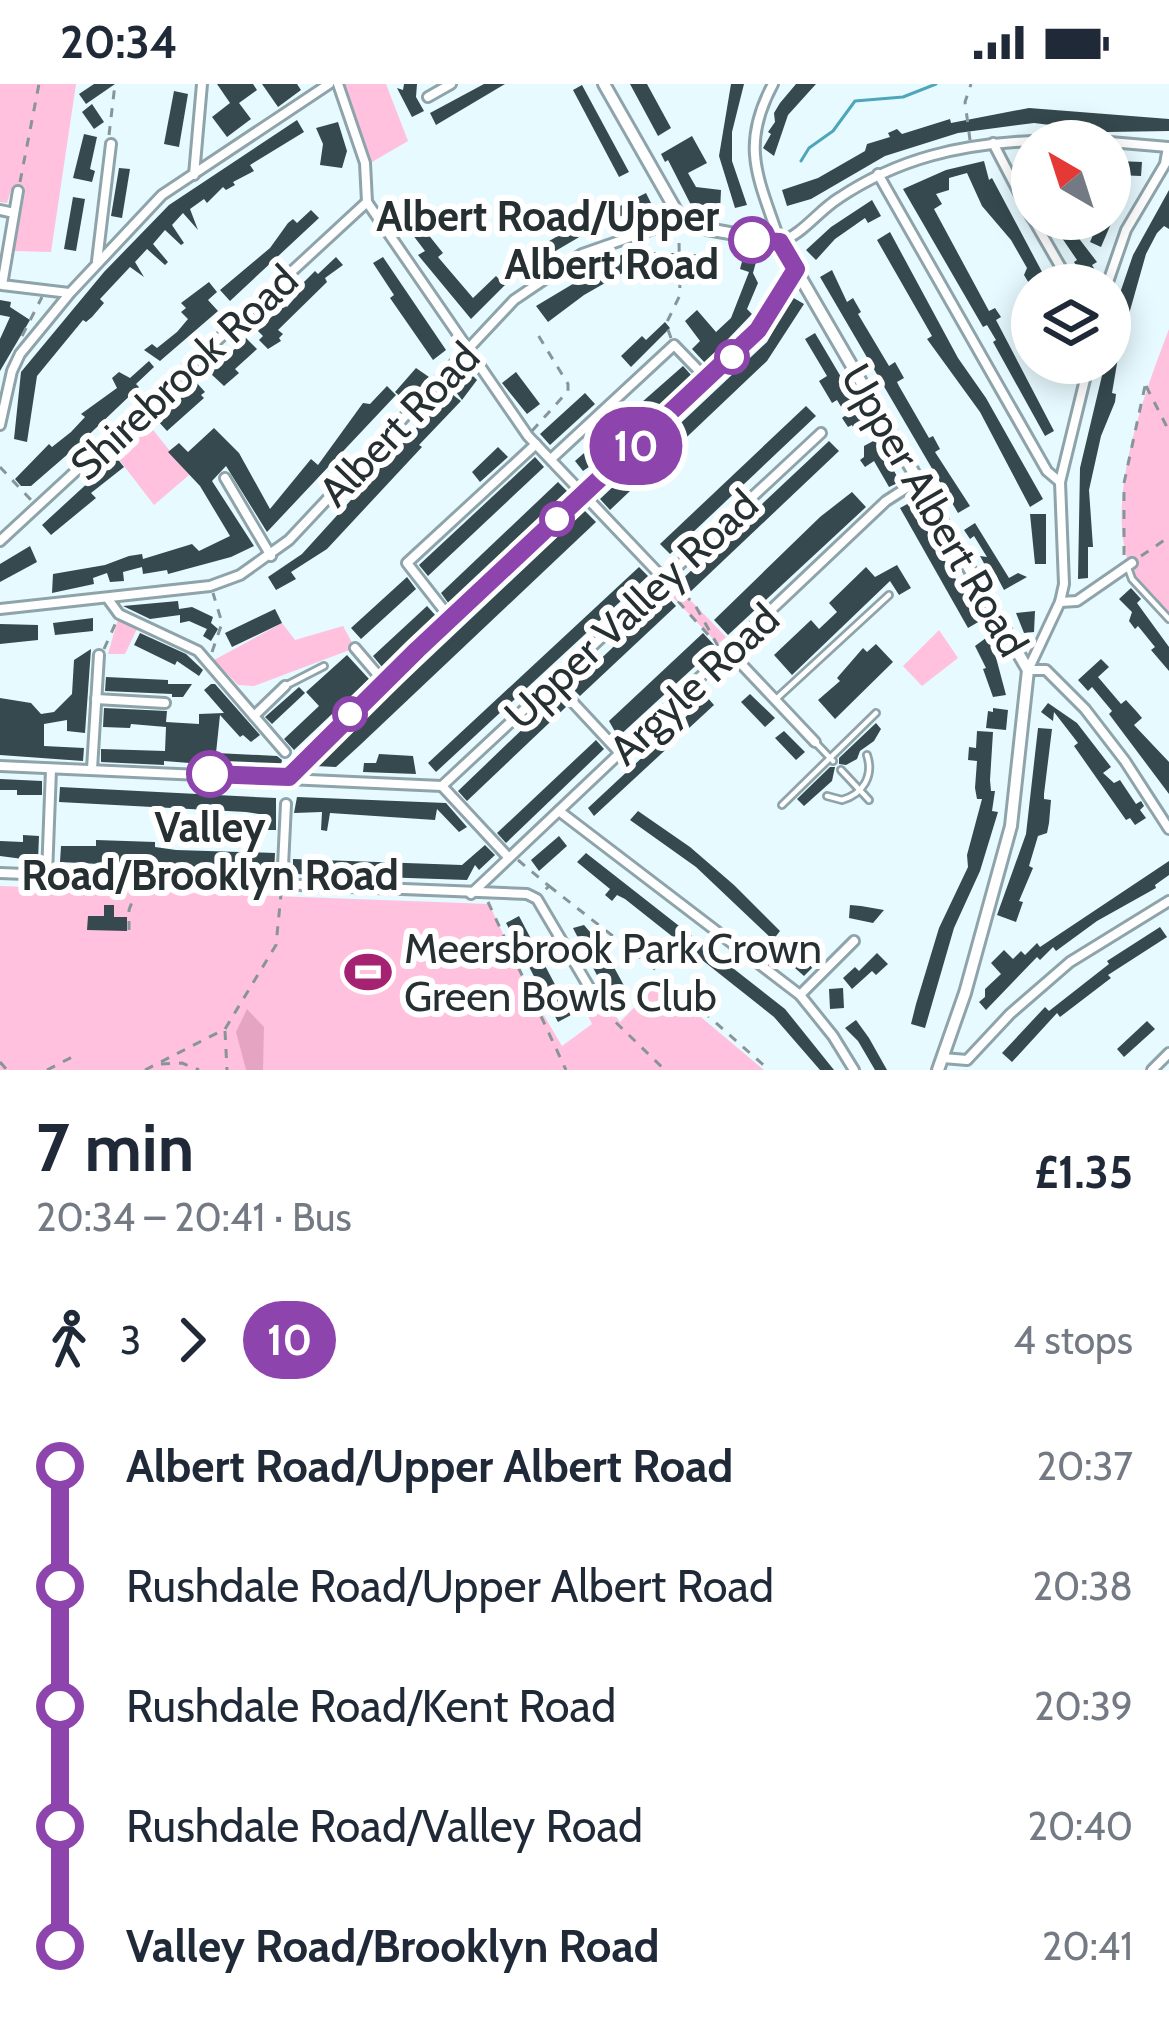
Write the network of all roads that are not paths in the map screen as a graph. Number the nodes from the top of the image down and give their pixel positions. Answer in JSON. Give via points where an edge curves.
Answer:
{"nodes":[{"id":1,"x":202,"y":84,"type":"edge"},
{"id":2,"x":334,"y":84,"type":"edge"},
{"id":3,"x":451,"y":84,"type":"edge"},
{"id":4,"x":604,"y":84,"type":"edge"},
{"id":5,"x":773,"y":84,"type":"edge"},
{"id":6,"x":436,"y":88,"type":"edge"},
{"id":7,"x":428,"y":97,"type":"dead end"},
{"id":8,"x":1011,"y":142,"type":"edge"},
{"id":9,"x":993,"y":143,"type":"junction"},
{"id":10,"x":111,"y":144,"type":"road end"},
{"id":11,"x":1131,"y":144,"type":"edge"},
{"id":12,"x":1169,"y":147,"type":"edge"},
{"id":13,"x":878,"y":174,"type":"junction"},
{"id":14,"x":194,"y":175,"type":"junction"},
{"id":15,"x":1011,"y":178,"type":"edge"},
{"id":16,"x":18,"y":190,"type":"road end"},
{"id":17,"x":367,"y":202,"type":"junction"},
{"id":18,"x":0,"y":210,"type":"edge"},
{"id":19,"x":14,"y":213,"type":"junction"},
{"id":20,"x":678,"y":214,"type":"junction"},
{"id":21,"x":780,"y":242,"type":"junction"},
{"id":22,"x":97,"y":263,"type":"junction"},
{"id":23,"x":1114,"y":264,"type":"edge"},
{"id":24,"x":796,"y":269,"type":"junction"},
{"id":25,"x":2,"y":285,"type":"edge"},
{"id":26,"x":70,"y":293,"type":"junction"},
{"id":27,"x":468,"y":350,"type":"junction"},
{"id":28,"x":708,"y":380,"type":"junction"},
{"id":29,"x":1084,"y":384,"type":"edge"},
{"id":30,"x":0,"y":424,"type":"edge"},
{"id":31,"x":821,"y":433,"type":"dead end"},
{"id":32,"x":536,"y":444,"type":"junction"},
{"id":33,"x":551,"y":459,"type":"junction"},
{"id":34,"x":916,"y":476,"type":"junction"},
{"id":35,"x":225,"y":478,"type":"dead end"},
{"id":36,"x":1060,"y":482,"type":"junction"},
{"id":37,"x":584,"y":494,"type":"junction"},
{"id":38,"x":0,"y":541,"type":"edge"},
{"id":39,"x":271,"y":556,"type":"junction"},
{"id":40,"x":1130,"y":566,"type":"joint"},
{"id":41,"x":663,"y":578,"type":"junction"},
{"id":42,"x":890,"y":595,"type":"dead end"},
{"id":43,"x":108,"y":598,"type":"junction"},
{"id":44,"x":1060,"y":602,"type":"junction"},
{"id":45,"x":0,"y":609,"type":"edge"},
{"id":46,"x":451,"y":618,"type":"junction"},
{"id":47,"x":1169,"y":620,"type":"edge"},
{"id":48,"x":355,"y":648,"type":"dead end"},
{"id":49,"x":727,"y":653,"type":"junction"},
{"id":50,"x":99,"y":655,"type":"road end"},
{"id":51,"x":324,"y":666,"type":"dead end"},
{"id":52,"x":1028,"y":670,"type":"junction"},
{"id":53,"x":553,"y":681,"type":"junction"},
{"id":54,"x":384,"y":682,"type":"junction"},
{"id":55,"x":285,"y":686,"type":"joint"},
{"id":56,"x":95,"y":700,"type":"junction"},
{"id":57,"x":776,"y":700,"type":"junction"},
{"id":58,"x":165,"y":703,"type":"dead end"},
{"id":59,"x":876,"y":713,"type":"dead end"},
{"id":60,"x":254,"y":716,"type":"junction"},
{"id":61,"x":815,"y":742,"type":"joint"},
{"id":62,"x":285,"y":752,"type":"dead end"},
{"id":63,"x":620,"y":753,"type":"junction"},
{"id":64,"x":867,"y":755,"type":"dead end"},
{"id":65,"x":831,"y":759,"type":"junction"},
{"id":66,"x":0,"y":766,"type":"edge"},
{"id":67,"x":51,"y":769,"type":"junction"},
{"id":68,"x":92,"y":770,"type":"junction"},
{"id":69,"x":841,"y":770,"type":"dead end"},
{"id":70,"x":289,"y":777,"type":"junction"},
{"id":71,"x":442,"y":786,"type":"junction"},
{"id":72,"x":860,"y":791,"type":"junction"},
{"id":73,"x":827,"y":796,"type":"dead end"},
{"id":74,"x":869,"y":800,"type":"dead end"},
{"id":75,"x":286,"y":804,"type":"dead end"},
{"id":76,"x":782,"y":805,"type":"dead end"},
{"id":77,"x":559,"y":811,"type":"junction"},
{"id":78,"x":1169,"y":829,"type":"edge"},
{"id":79,"x":508,"y":857,"type":"junction"},
{"id":80,"x":0,"y":873,"type":"edge"},
{"id":81,"x":47,"y":875,"type":"junction"},
{"id":82,"x":282,"y":886,"type":"junction"},
{"id":83,"x":470,"y":895,"type":"junction"},
{"id":84,"x":1169,"y":901,"type":"edge"},
{"id":85,"x":854,"y":941,"type":"dead end"},
{"id":86,"x":800,"y":995,"type":"junction"},
{"id":87,"x":598,"y":1004,"type":"road end"},
{"id":88,"x":1169,"y":1053,"type":"edge"},
{"id":89,"x":941,"y":1064,"type":"edge"},
{"id":90,"x":854,"y":1070,"type":"edge"},
{"id":91,"x":1152,"y":1070,"type":"edge"}],
"edges":[{"from":1,"to":14,"type":"street"},
{"from":2,"to":14,"type":"street"},
{"from":2,"to":17,"type":"street","via":[[365,163]]},
{"from":3,"to":6,"type":"street"},
{"from":4,"to":20,"type":"street"},
{"from":5,"to":21,"type":"street","via":[[753,145]]},
{"from":6,"to":7,"type":"street"},
{"from":8,"to":9,"type":"street"},
{"from":9,"to":13,"type":"street"},
{"from":9,"to":15,"type":"street"},
{"from":10,"to":22,"type":"street"},
{"from":11,"to":12,"type":"street"},
{"from":12,"to":23,"type":"street"},
{"from":13,"to":21,"type":"street"},
{"from":13,"to":36,"type":"street"},
{"from":14,"to":22,"type":"street","via":[[162,195]]},
{"from":16,"to":19,"type":"street"},
{"from":17,"to":27,"type":"street"},
{"from":17,"to":38,"type":"street","name":"Shirebrook Road"},
{"from":18,"to":19,"type":"street"},
{"from":19,"to":25,"type":"street"},
{"from":20,"to":21,"type":"street","via":[[707,229]]},
{"from":20,"to":27,"type":"street","name":"Albert Road","via":[[546,276]]},
{"from":21,"to":24,"type":"street","name":"Upper Albert Road"},
{"from":22,"to":26,"type":"street"},
{"from":24,"to":28,"type":"street","via":[[758,330]]},
{"from":24,"to":34,"type":"street","name":"Upper Albert Road"},
{"from":25,"to":26,"type":"street"},
{"from":26,"to":30,"type":"street","via":[[20,354]]},
{"from":27,"to":32,"type":"street"},
{"from":27,"to":39,"type":"street","name":"Albert Road"},
{"from":28,"to":33,"type":"street","via":[[674,345]]},
{"from":28,"to":37,"type":"street"},
{"from":29,"to":36,"type":"street"},
{"from":31,"to":41,"type":"street","name":"Upper Valley Road"},
{"from":32,"to":33,"type":"street"},
{"from":32,"to":46,"type":"street","via":[[407,563]]},
{"from":33,"to":37,"type":"street"},
{"from":34,"to":49,"type":"street","name":"Argyle Road"},
{"from":34,"to":52,"type":"street","name":"Upper Albert Road"},
{"from":35,"to":39,"type":"street"},
{"from":36,"to":44,"type":"street"},
{"from":37,"to":41,"type":"street"},
{"from":37,"to":46,"type":"street"},
{"from":39,"to":43,"type":"street","name":"Albert Road","via":[[210,586]]},
{"from":40,"to":44,"type":"street","via":[[1077,601]]},
{"from":40,"to":47,"type":"lane"},
{"from":41,"to":53,"type":"street","name":"Upper Valley Road"},
{"from":42,"to":57,"type":"lane"},
{"from":43,"to":45,"type":"street","name":"Albert Road"},
{"from":43,"to":60,"type":"street","via":[[119,614],[198,651]]},
{"from":44,"to":52,"type":"street"},
{"from":46,"to":54,"type":"street"},
{"from":48,"to":54,"type":"street"},
{"from":49,"to":57,"type":"street"},
{"from":49,"to":63,"type":"street","name":"Argyle Road"},
{"from":50,"to":56,"type":"street"},
{"from":51,"to":55,"type":"lane"},
{"from":52,"to":78,"type":"street","via":[[1046,670],[1085,709]]},
{"from":52,"to":89,"type":"street","name":"Upper Albert Road","via":[[1007,843]]},
{"from":53,"to":63,"type":"street"},
{"from":53,"to":71,"type":"street","name":"Upper Valley Road"},
{"from":54,"to":70,"type":"street"},
{"from":55,"to":60,"type":"street"},
{"from":56,"to":58,"type":"street"},
{"from":56,"to":68,"type":"street"},
{"from":57,"to":61,"type":"street"},
{"from":59,"to":65,"type":"lane"},
{"from":60,"to":62,"type":"street"},
{"from":61,"to":65,"type":"lane"},
{"from":63,"to":77,"type":"street","name":"Argyle Road"},
{"from":64,"to":72,"type":"lane"},
{"from":65,"to":76,"type":"lane"},
{"from":66,"to":67,"type":"street"},
{"from":67,"to":68,"type":"street"},
{"from":67,"to":81,"type":"street"},
{"from":68,"to":70,"type":"street"},
{"from":69,"to":72,"type":"lane"},
{"from":70,"to":71,"type":"street"},
{"from":71,"to":79,"type":"street"},
{"from":72,"to":73,"type":"lane","via":[[842,800]]},
{"from":72,"to":74,"type":"lane"},
{"from":75,"to":82,"type":"street"},
{"from":77,"to":79,"type":"street","name":"Argyle Road"},
{"from":77,"to":86,"type":"street"},
{"from":79,"to":83,"type":"street","name":"Argyle Road"},
{"from":80,"to":81,"type":"street"},
{"from":81,"to":82,"type":"street"},
{"from":82,"to":83,"type":"street"},
{"from":83,"to":87,"type":"street","via":[[537,899]]},
{"from":84,"to":89,"type":"street","via":[[1070,962],[967,1060]]},
{"from":85,"to":86,"type":"street"},
{"from":86,"to":90,"type":"street"},
{"from":88,"to":91,"type":"street"}]}
